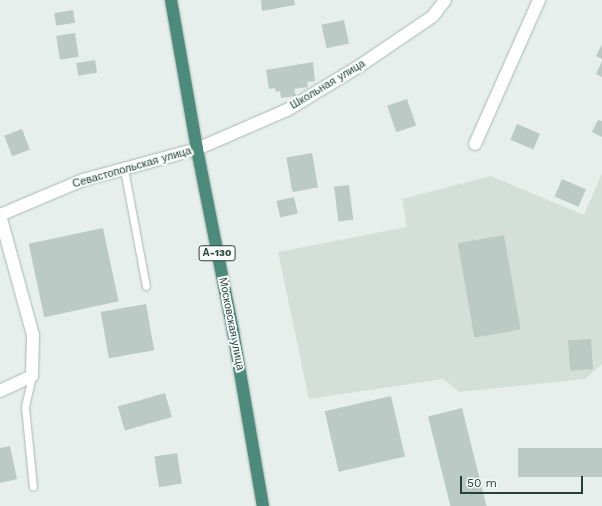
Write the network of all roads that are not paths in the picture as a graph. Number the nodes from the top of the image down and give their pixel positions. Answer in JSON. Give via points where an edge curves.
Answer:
{"nodes":[{"id":1,"x":171,"y":0,"type":"edge"},
{"id":2,"x":445,"y":0,"type":"edge"},
{"id":3,"x":539,"y":0,"type":"edge"},
{"id":4,"x":475,"y":144,"type":"dead end"},
{"id":5,"x":197,"y":150,"type":"junction"},
{"id":6,"x":124,"y":169,"type":"junction"},
{"id":7,"x":0,"y":215,"type":"edge"},
{"id":8,"x":146,"y":286,"type":"dead end"},
{"id":9,"x":32,"y":376,"type":"junction"},
{"id":10,"x":0,"y":391,"type":"edge"},
{"id":11,"x":33,"y":486,"type":"dead end"},
{"id":12,"x":263,"y":506,"type":"edge"}],
"edges":[{"from":1,"to":5,"type":"highway","name":"Московская улица","number":"А-130"},
{"from":2,"to":5,"type":"street","name":"Школьная улица","via":[[433,16],[301,102]]},
{"from":3,"to":4,"type":"street"},
{"from":5,"to":6,"type":"street","name":"Севастопольская улица"},
{"from":5,"to":12,"type":"highway","name":"Московская улица","number":"А-130","via":[[233,331]]},
{"from":6,"to":7,"type":"street","name":"Севастопольская улица","via":[[83,180]]},
{"from":6,"to":8,"type":"lane"},
{"from":7,"to":9,"type":"street","via":[[33,335]]},
{"from":9,"to":10,"type":"street"},
{"from":9,"to":11,"type":"lane","via":[[24,407]]}]}
